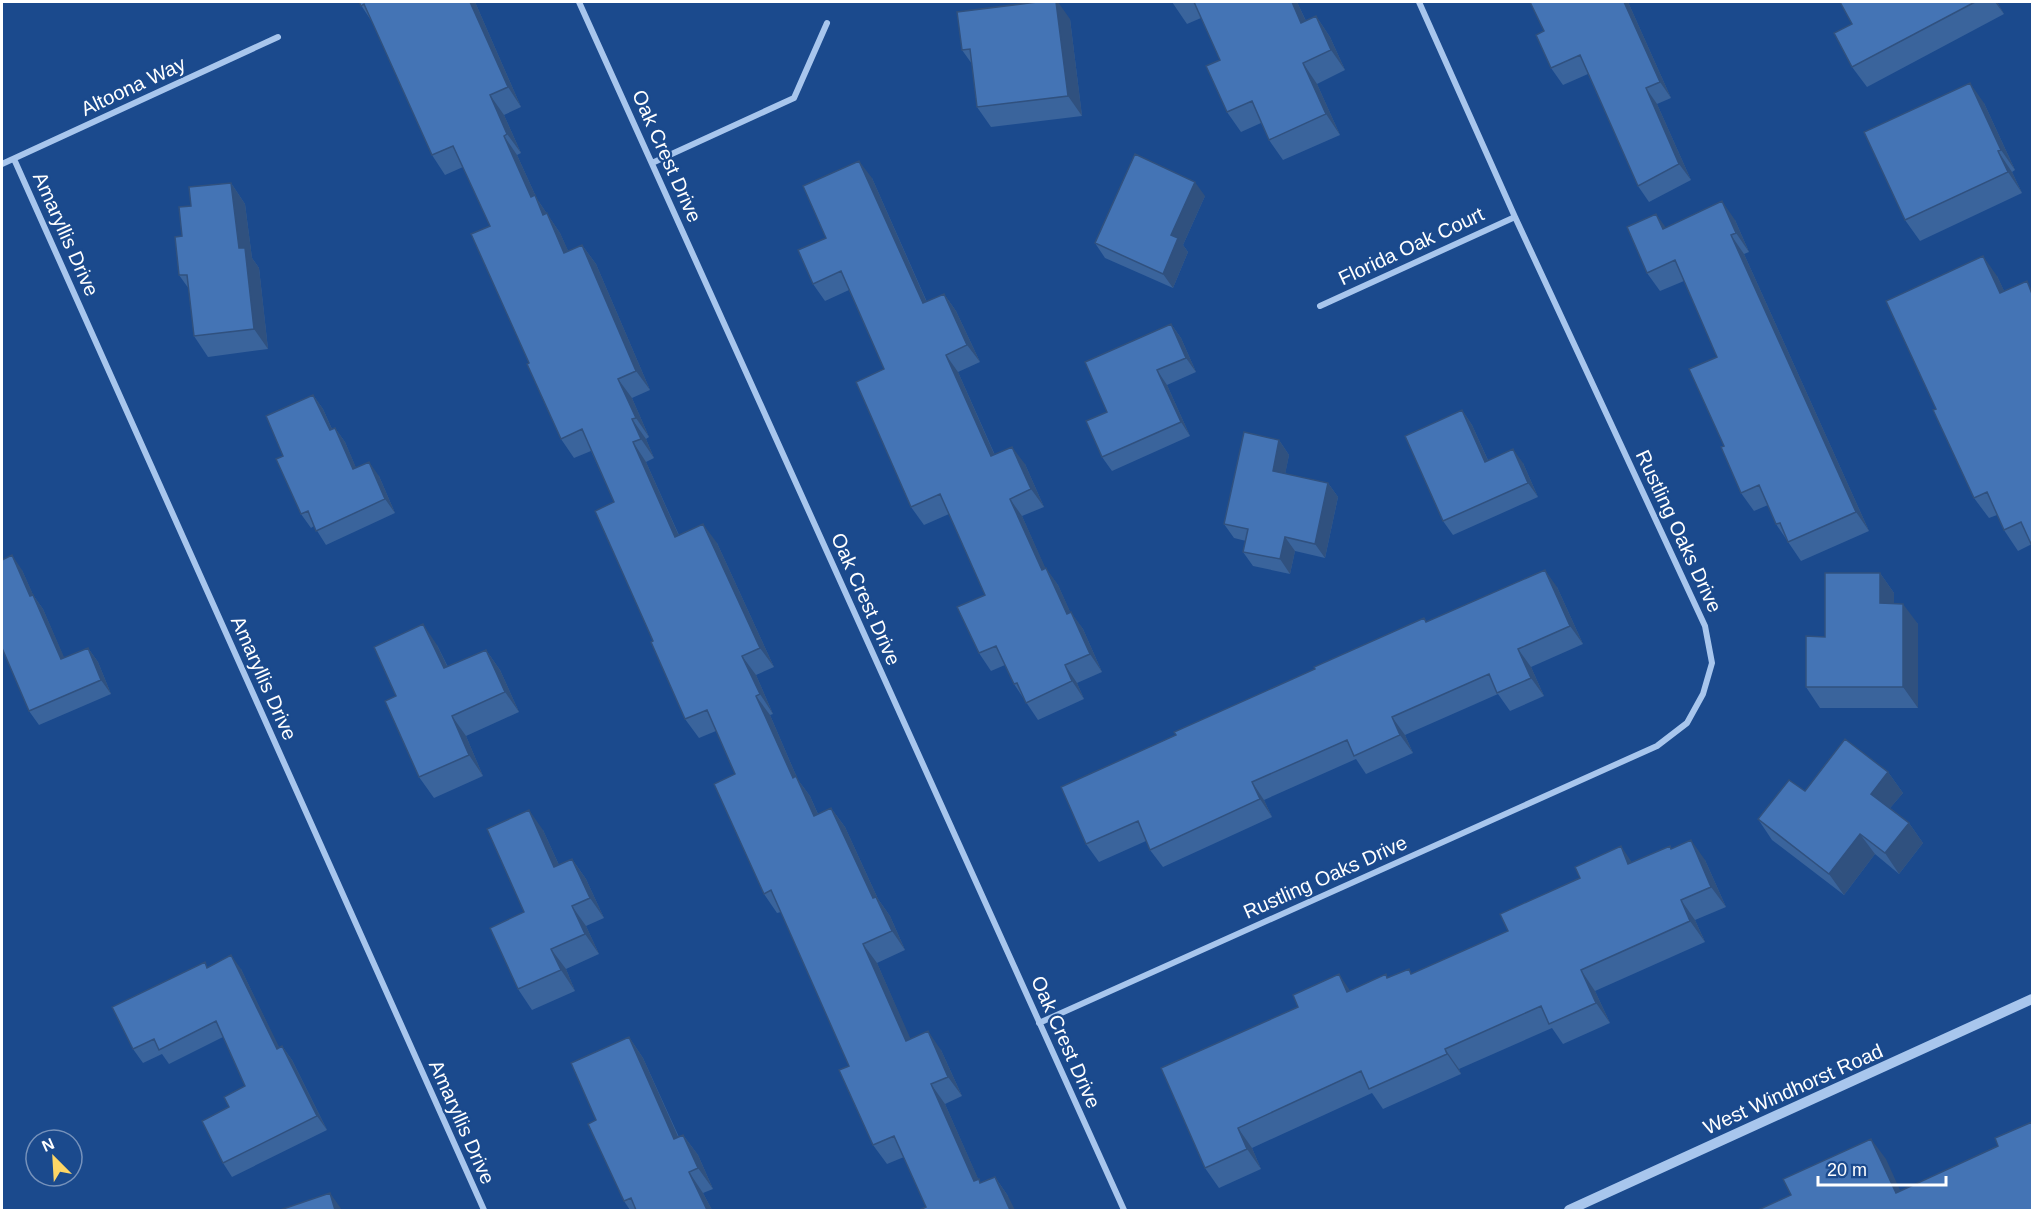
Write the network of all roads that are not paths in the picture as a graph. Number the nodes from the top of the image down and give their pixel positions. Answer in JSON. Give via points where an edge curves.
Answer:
{"nodes":[{"id":1,"x":579,"y":2,"type":"edge"},
{"id":2,"x":1419,"y":2,"type":"edge"},
{"id":3,"x":827,"y":23,"type":"dead end"},
{"id":4,"x":278,"y":38,"type":"dead end"},
{"id":5,"x":14,"y":159,"type":"junction"},
{"id":6,"x":652,"y":163,"type":"junction"},
{"id":7,"x":2,"y":164,"type":"edge"},
{"id":8,"x":1515,"y":217,"type":"junction"},
{"id":9,"x":1320,"y":306,"type":"dead end"},
{"id":10,"x":2032,"y":999,"type":"edge"},
{"id":11,"x":1039,"y":1023,"type":"junction"},
{"id":12,"x":484,"y":1210,"type":"edge"},
{"id":13,"x":1124,"y":1210,"type":"edge"},
{"id":14,"x":1569,"y":1210,"type":"edge"}],
"edges":[{"from":1,"to":6,"type":"street","name":"Oak Crest Drive"},
{"from":2,"to":8,"type":"street","name":"Rustling Oaks Drive"},
{"from":3,"to":6,"type":"street","via":[[794,99]]},
{"from":4,"to":5,"type":"street","name":"Altoona Way"},
{"from":5,"to":7,"type":"street","name":"Altoona Way"},
{"from":5,"to":12,"type":"street","name":"Amaryllis Drive"},
{"from":6,"to":11,"type":"street","name":"Oak Crest Drive"},
{"from":8,"to":9,"type":"street","name":"Florida Oak Court"},
{"from":8,"to":11,"type":"street","name":"Rustling Oaks Drive","via":[[1706,626],[1712,663],[1703,694],[1687,723],[1657,747]]},
{"from":10,"to":14,"type":"street","name":"West Windhorst Road"},
{"from":11,"to":13,"type":"street","name":"Oak Crest Drive"}]}
